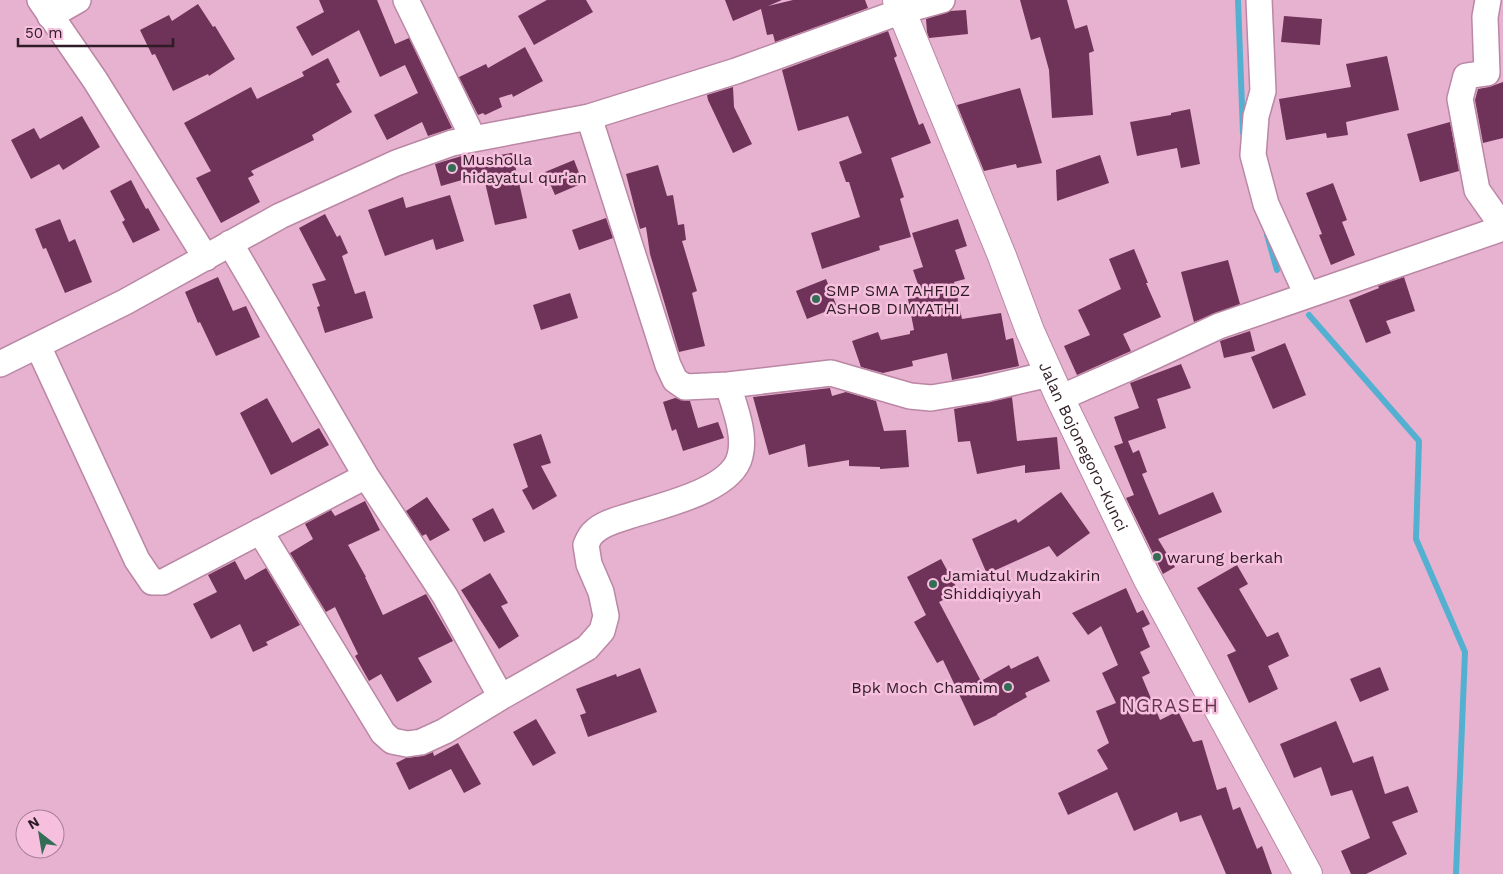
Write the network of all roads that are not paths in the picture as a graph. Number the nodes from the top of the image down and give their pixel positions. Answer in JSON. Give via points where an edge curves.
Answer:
{"nodes":[{"id":1,"x":78,"y":0,"type":"edge"},
{"id":2,"x":406,"y":0,"type":"edge"},
{"id":3,"x":942,"y":0,"type":"edge"},
{"id":4,"x":1260,"y":0,"type":"edge"},
{"id":5,"x":1488,"y":0,"type":"edge"},
{"id":6,"x":899,"y":6,"type":"edge"},
{"id":7,"x":45,"y":8,"type":"edge"},
{"id":8,"x":589,"y":117,"type":"junction"},
{"id":9,"x":473,"y":138,"type":"junction"},
{"id":10,"x":1503,"y":227,"type":"edge"},
{"id":11,"x":230,"y":243,"type":"junction"},
{"id":12,"x":206,"y":258,"type":"junction"},
{"id":13,"x":1299,"y":298,"type":"junction"},
{"id":14,"x":38,"y":346,"type":"junction"},
{"id":15,"x":0,"y":364,"type":"edge"},
{"id":16,"x":728,"y":385,"type":"junction"},
{"id":17,"x":1054,"y":386,"type":"junction"},
{"id":18,"x":366,"y":476,"type":"junction"},
{"id":19,"x":260,"y":530,"type":"junction"},
{"id":20,"x":501,"y":697,"type":"junction"},
{"id":21,"x":1308,"y":874,"type":"edge"}],
"edges":[{"from":1,"to":7,"type":"street"},
{"from":2,"to":9,"type":"street"},
{"from":3,"to":6,"type":"street"},
{"from":4,"to":13,"type":"street","via":[[1263,91],[1256,116],[1253,155],[1266,204]]},
{"from":5,"to":10,"type":"street","via":[[1485,17],[1487,73],[1466,76],[1460,99],[1476,190]]},
{"from":6,"to":8,"type":"street","via":[[736,71]]},
{"from":6,"to":17,"type":"main road","name":"Jalan Bojonegoro-Kunci"},
{"from":7,"to":12,"type":"street"},
{"from":8,"to":9,"type":"street"},
{"from":8,"to":16,"type":"street","via":[[675,380],[685,387]]},
{"from":9,"to":11,"type":"street","via":[[396,162]]},
{"from":10,"to":13,"type":"street"},
{"from":11,"to":12,"type":"street"},
{"from":11,"to":18,"type":"street"},
{"from":12,"to":14,"type":"street"},
{"from":13,"to":17,"type":"street"},
{"from":14,"to":15,"type":"street"},
{"from":14,"to":19,"type":"street","via":[[137,560],[152,582],[163,582]]},
{"from":16,"to":17,"type":"street","via":[[832,373],[910,396],[931,398],[985,389]]},
{"from":16,"to":20,"type":"street","via":[[741,434],[740,456],[733,471],[717,484],[608,523],[593,532],[586,544],[606,616],[602,631],[587,648]]},
{"from":17,"to":21,"type":"main road","name":"Jalan Bojonegoro-Kunci","via":[[1147,578]]},
{"from":18,"to":19,"type":"street"},
{"from":18,"to":20,"type":"street","via":[[445,596]]},
{"from":19,"to":20,"type":"street","via":[[383,733],[392,741],[421,742],[445,732]]}]}
